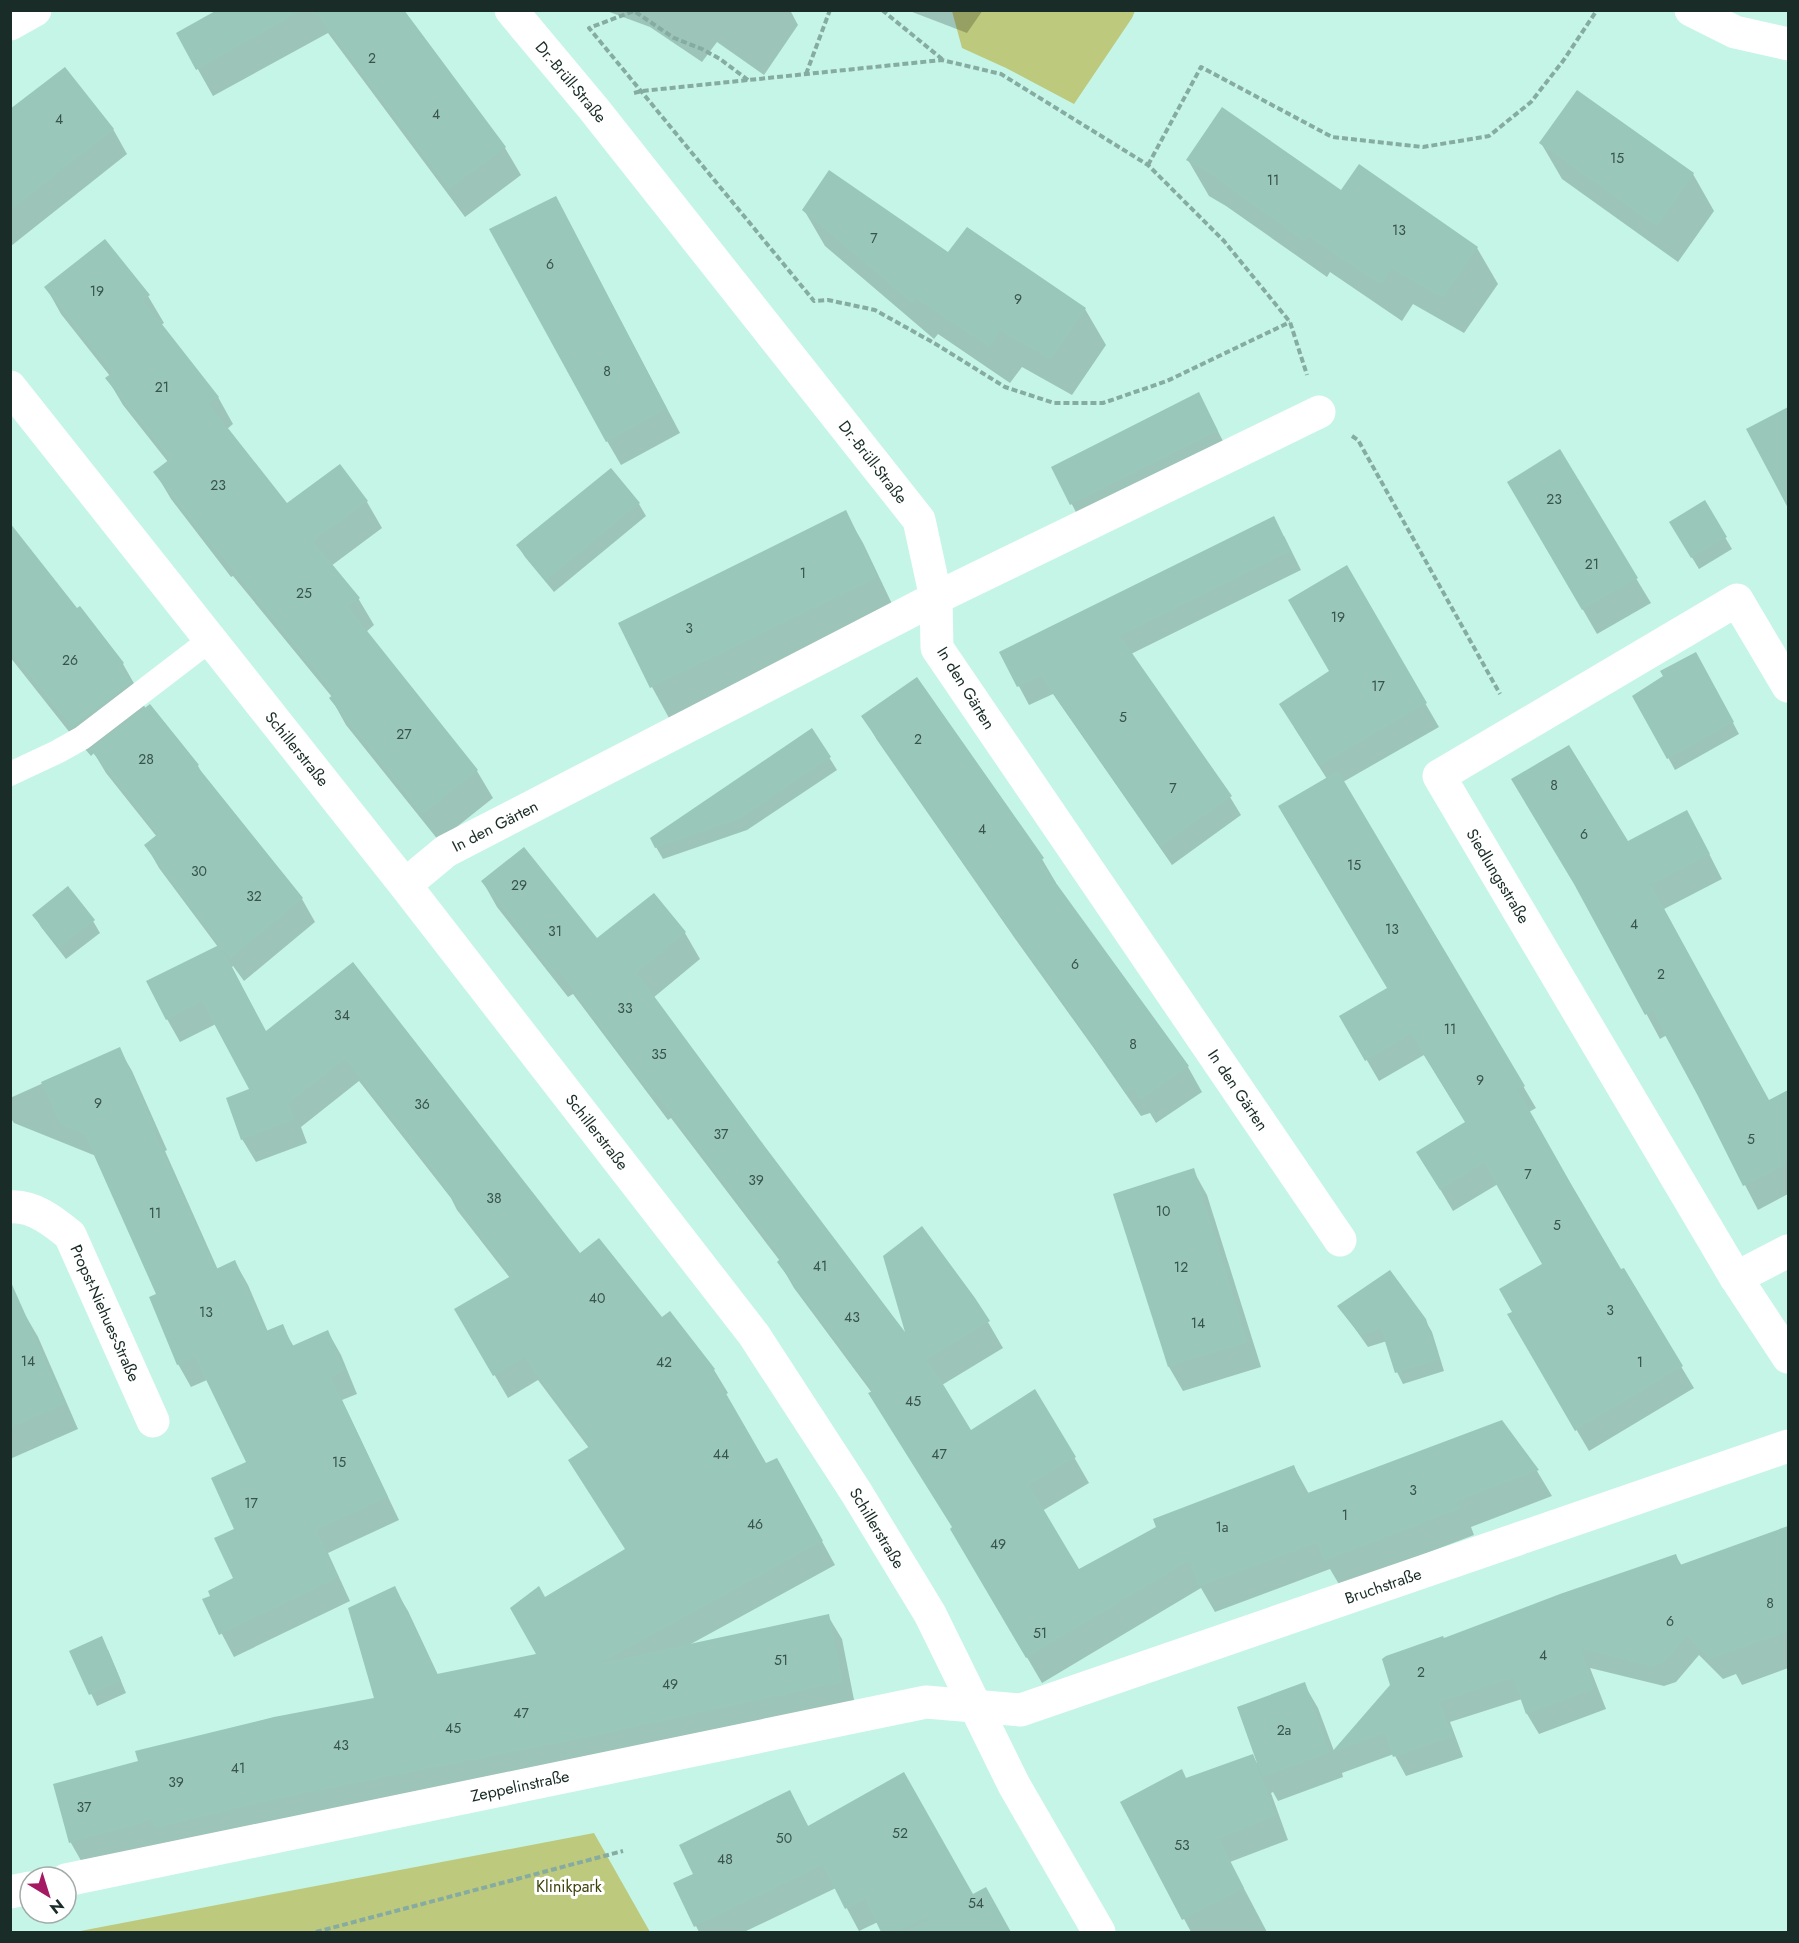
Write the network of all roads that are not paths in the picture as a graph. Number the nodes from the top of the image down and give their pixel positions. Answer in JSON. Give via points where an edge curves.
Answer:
{"nodes":[{"id":1,"x":34,"y":10,"type":"edge"},
{"id":2,"x":511,"y":10,"type":"edge"},
{"id":3,"x":1691,"y":10,"type":"edge"},
{"id":4,"x":10,"y":24,"type":"edge"},
{"id":5,"x":1788,"y":44,"type":"edge"},
{"id":6,"x":10,"y":387,"type":"edge"},
{"id":7,"x":1318,"y":412,"type":"road end"},
{"id":8,"x":936,"y":598,"type":"junction"},
{"id":9,"x":210,"y":640,"type":"junction"},
{"id":10,"x":1788,"y":686,"type":"edge"},
{"id":11,"x":10,"y":774,"type":"edge"},
{"id":12,"x":405,"y":885,"type":"junction"},
{"id":13,"x":10,"y":1207,"type":"edge"},
{"id":14,"x":1340,"y":1240,"type":"dead end"},
{"id":15,"x":1788,"y":1251,"type":"edge"},
{"id":16,"x":1736,"y":1278,"type":"junction"},
{"id":17,"x":1788,"y":1357,"type":"edge"},
{"id":18,"x":153,"y":1421,"type":"dead end"},
{"id":19,"x":1788,"y":1446,"type":"edge"},
{"id":20,"x":976,"y":1707,"type":"junction"},
{"id":21,"x":78,"y":1878,"type":"edge"},
{"id":22,"x":1099,"y":1932,"type":"edge"}],
"edges":[{"from":1,"to":4,"type":"street"},
{"from":2,"to":8,"type":"street","name":"Dr.-Brüll-Straße","via":[[919,520]]},
{"from":3,"to":5,"type":"street","via":[[1735,32]]},
{"from":6,"to":9,"type":"street","name":"Schillerstraße"},
{"from":7,"to":8,"type":"street"},
{"from":8,"to":12,"type":"street","name":"In den Gärten","via":[[446,851]]},
{"from":8,"to":14,"type":"street","name":"In den Gärten","via":[[938,648]]},
{"from":9,"to":11,"type":"lane","via":[[82,738]]},
{"from":9,"to":12,"type":"street","name":"Schillerstraße"},
{"from":10,"to":16,"type":"street","name":"Siedlungsstraße","via":[[1737,600],[1439,776]]},
{"from":12,"to":20,"type":"street","name":"Schillerstraße","via":[[754,1335],[856,1491],[930,1614]]},
{"from":13,"to":18,"type":"street","name":"Propst-Niehues-Straße","via":[[48,1217],[70,1235]]},
{"from":15,"to":16,"type":"street"},
{"from":16,"to":17,"type":"street","name":"Siedlungsstraße"},
{"from":19,"to":20,"type":"street","name":"Bruchstraße","via":[[1031,1707]]},
{"from":20,"to":21,"type":"street","name":"Zeppelinstraße","via":[[926,1702]]},
{"from":20,"to":22,"type":"street","name":"Schillerstraße","via":[[1014,1785]]}]}
